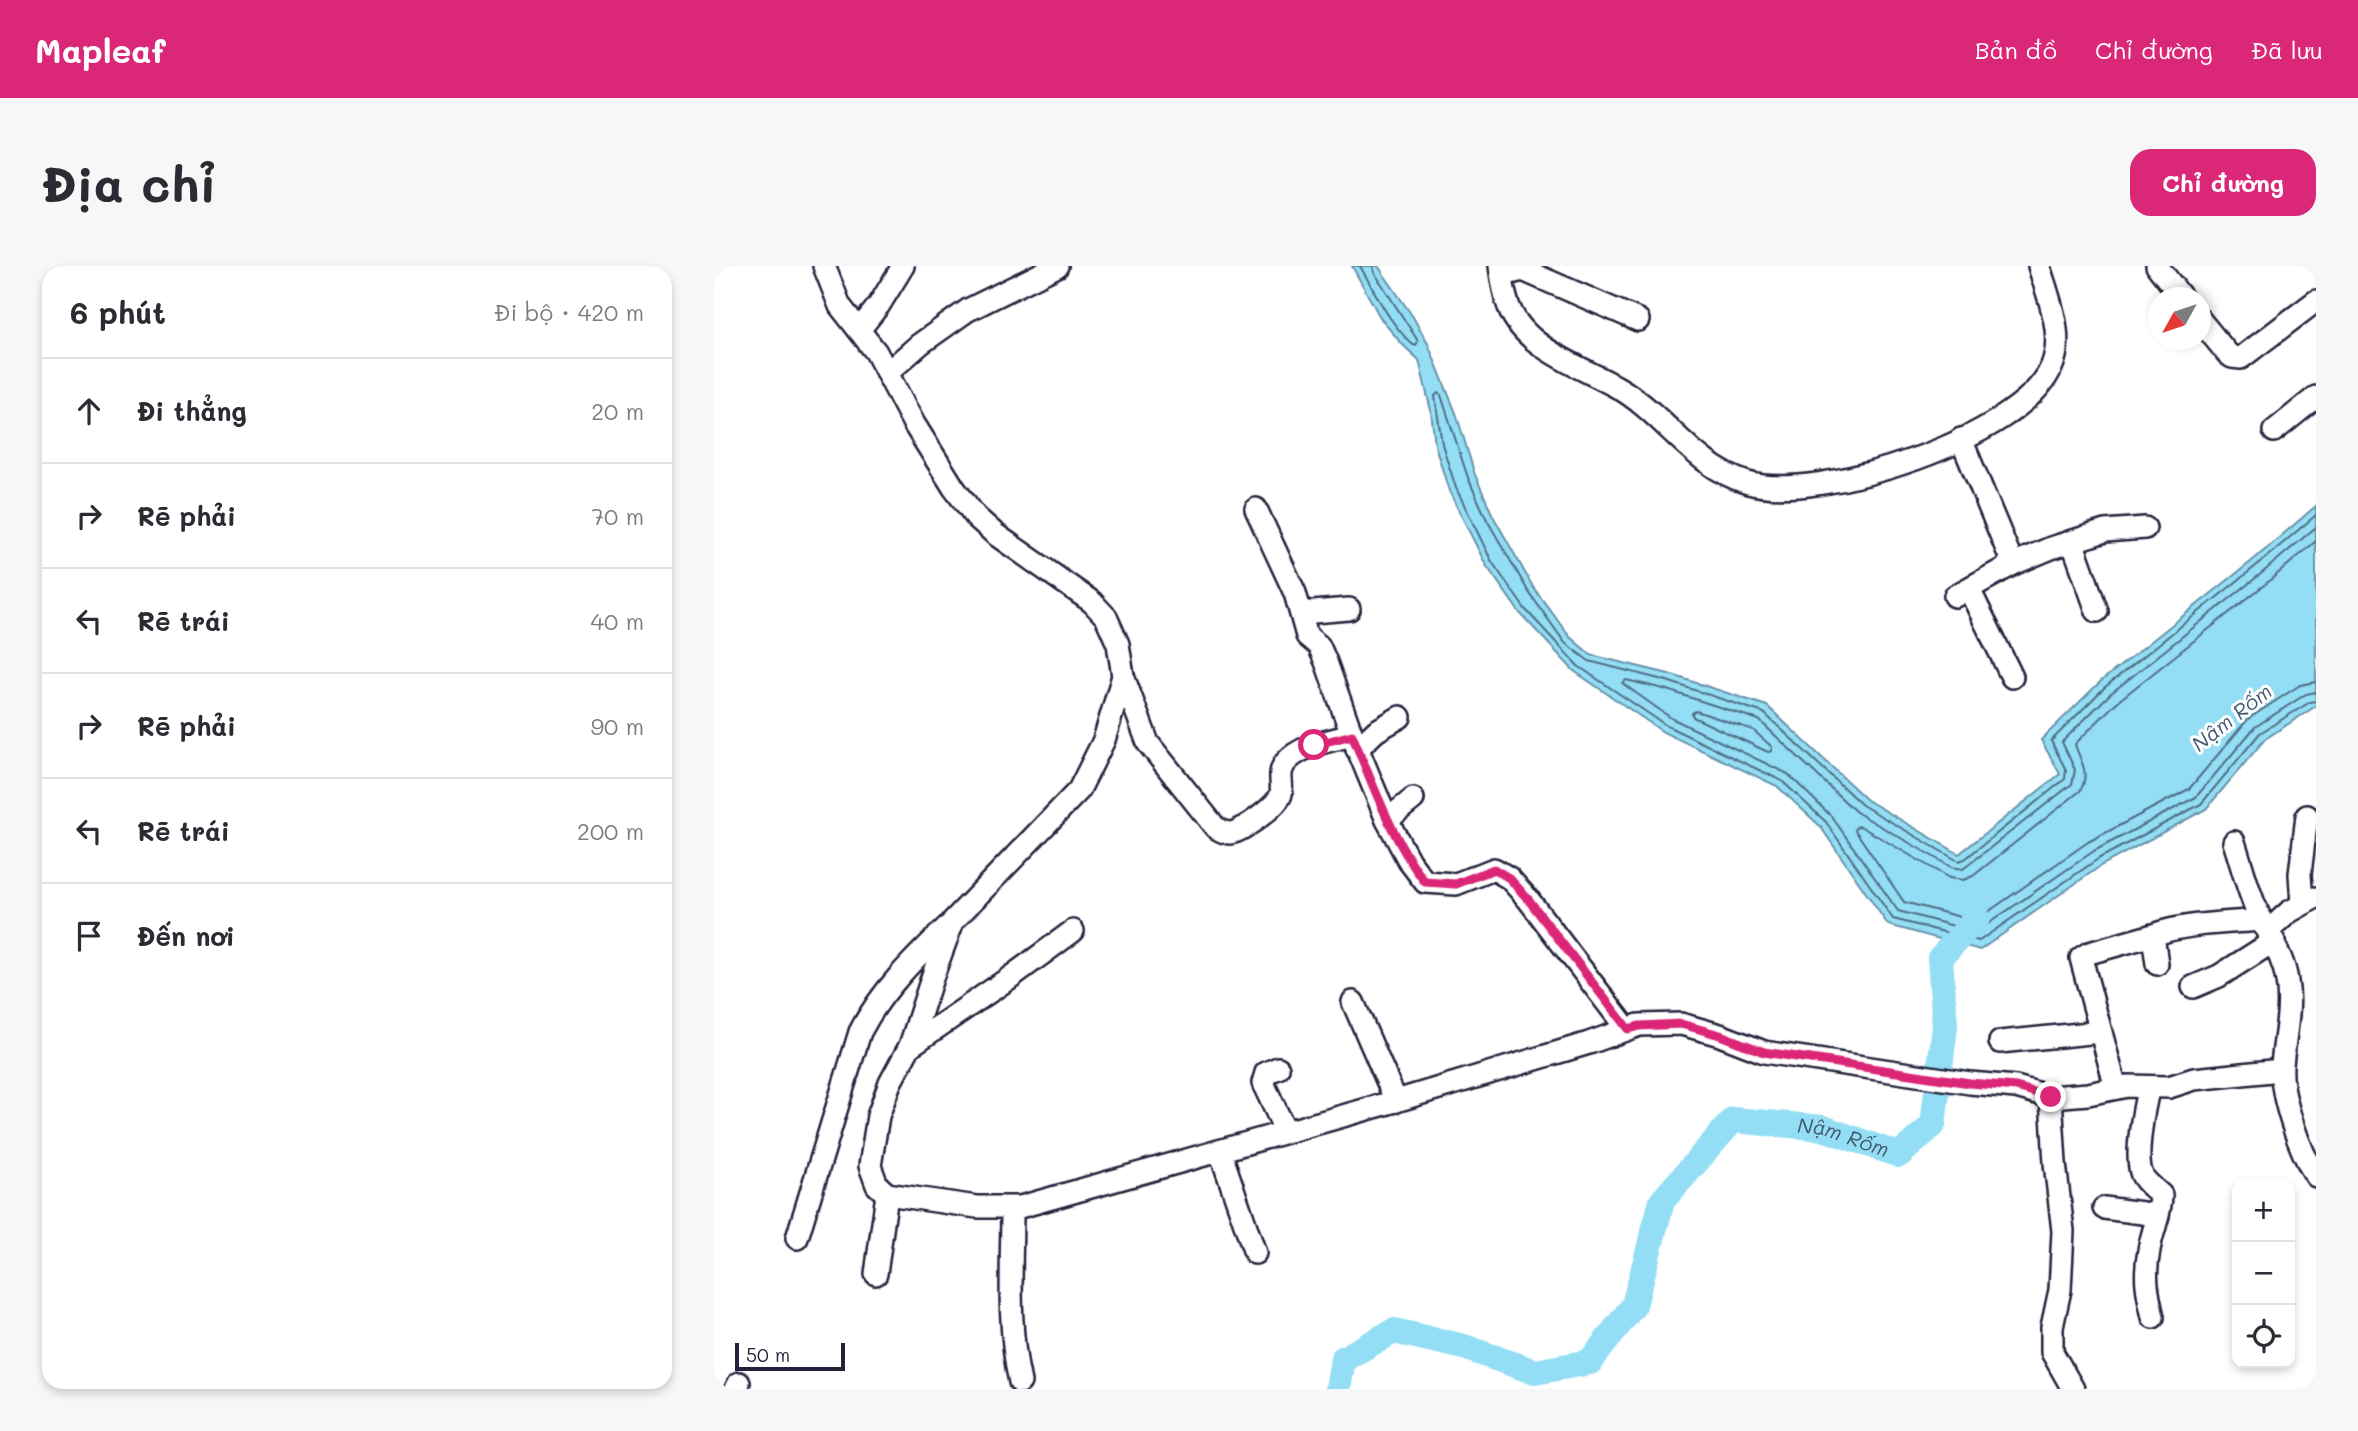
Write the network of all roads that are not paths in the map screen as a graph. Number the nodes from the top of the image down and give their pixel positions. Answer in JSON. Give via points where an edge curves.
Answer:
{"nodes":[{"id":1,"x":824,"y":266,"type":"edge"},
{"id":2,"x":903,"y":266,"type":"edge"},
{"id":3,"x":1057,"y":266,"type":"edge"},
{"id":4,"x":2039,"y":266,"type":"edge"},
{"id":5,"x":2157,"y":266,"type":"edge"},
{"id":6,"x":1501,"y":270,"type":"edge"},
{"id":7,"x":2173,"y":287,"type":"edge"},
{"id":8,"x":2316,"y":301,"type":"edge"},
{"id":9,"x":1638,"y":320,"type":"dead end"},
{"id":10,"x":859,"y":330,"type":"junction"},
{"id":11,"x":2211,"y":333,"type":"edge"},
{"id":12,"x":887,"y":373,"type":"junction"},
{"id":13,"x":2316,"y":397,"type":"edge"},
{"id":14,"x":2274,"y":431,"type":"dead end"},
{"id":15,"x":1961,"y":439,"type":"junction"},
{"id":16,"x":1256,"y":509,"type":"dead end"},
{"id":17,"x":2145,"y":528,"type":"dead end"},
{"id":18,"x":2072,"y":541,"type":"junction"},
{"id":19,"x":2013,"y":564,"type":"junction"},
{"id":20,"x":1349,"y":609,"type":"dead end"},
{"id":21,"x":2097,"y":611,"type":"dead end"},
{"id":22,"x":1301,"y":613,"type":"junction"},
{"id":23,"x":1123,"y":676,"type":"junction"},
{"id":24,"x":2012,"y":677,"type":"dead end"},
{"id":25,"x":1400,"y":717,"type":"dead end"},
{"id":26,"x":1355,"y":742,"type":"junction"},
{"id":27,"x":1413,"y":799,"type":"dead end"},
{"id":28,"x":2307,"y":816,"type":"dead end"},
{"id":29,"x":1387,"y":820,"type":"junction"},
{"id":30,"x":2234,"y":842,"type":"dead end"},
{"id":31,"x":2309,"y":900,"type":"edge"},
{"id":32,"x":953,"y":921,"type":"junction"},
{"id":33,"x":1073,"y":931,"type":"dead end"},
{"id":34,"x":2268,"y":931,"type":"junction"},
{"id":35,"x":2153,"y":935,"type":"junction"},
{"id":36,"x":2157,"y":964,"type":"dead end"},
{"id":37,"x":2193,"y":987,"type":"dead end"},
{"id":38,"x":1353,"y":1002,"type":"dead end"},
{"id":39,"x":1628,"y":1029,"type":"junction"},
{"id":40,"x":2100,"y":1032,"type":"junction"},
{"id":41,"x":2000,"y":1042,"type":"dead end"},
{"id":42,"x":910,"y":1046,"type":"junction"},
{"id":43,"x":1278,"y":1068,"type":"dead end"},
{"id":44,"x":2281,"y":1070,"type":"junction"},
{"id":45,"x":2149,"y":1087,"type":"junction"},
{"id":46,"x":2116,"y":1088,"type":"junction"},
{"id":47,"x":2051,"y":1097,"type":"junction"},
{"id":48,"x":1396,"y":1101,"type":"junction"},
{"id":49,"x":1286,"y":1132,"type":"junction"},
{"id":50,"x":1220,"y":1151,"type":"junction"},
{"id":51,"x":2316,"y":1176,"type":"edge"},
{"id":52,"x":887,"y":1194,"type":"junction"},
{"id":53,"x":1016,"y":1207,"type":"junction"},
{"id":54,"x":2104,"y":1208,"type":"dead end"},
{"id":55,"x":2158,"y":1215,"type":"junction"},
{"id":56,"x":797,"y":1238,"type":"dead end"},
{"id":57,"x":1255,"y":1253,"type":"dead end"},
{"id":58,"x":876,"y":1274,"type":"dead end"},
{"id":59,"x":2153,"y":1317,"type":"dead end"},
{"id":60,"x":1020,"y":1382,"type":"dead end"},
{"id":61,"x":2073,"y":1389,"type":"edge"}],
"edges":[{"from":1,"to":10,"type":"street","via":[[840,306]]},
{"from":2,"to":10,"type":"street"},
{"from":3,"to":12,"type":"street","via":[[968,310]]},
{"from":4,"to":15,"type":"street","via":[[2058,336],[2052,366],[2043,383],[2011,413]]},
{"from":5,"to":7,"type":"street"},
{"from":6,"to":9,"type":"street","via":[[1523,270]]},
{"from":6,"to":15,"type":"street","via":[[1509,308],[1535,341],[1618,387],[1723,474],[1776,488],[1815,485],[1882,469]]},
{"from":8,"to":11,"type":"street","via":[[2241,358],[2227,353]]},
{"from":10,"to":12,"type":"street"},
{"from":12,"to":23,"type":"street","via":[[927,445],[976,516],[1106,617],[1118,644]]},
{"from":13,"to":14,"type":"street"},
{"from":15,"to":19,"type":"street"},
{"from":16,"to":22,"type":"street"},
{"from":17,"to":18,"type":"street","via":[[2105,531]]},
{"from":18,"to":19,"type":"street"},
{"from":18,"to":21,"type":"street"},
{"from":19,"to":24,"type":"street","via":[[1962,592]]},
{"from":20,"to":22,"type":"street"},
{"from":22,"to":26,"type":"street","via":[[1307,636],[1319,646]]},
{"from":23,"to":26,"type":"street","via":[[1148,744],[1223,833],[1239,831],[1277,802],[1280,774],[1291,757],[1314,745]]},
{"from":23,"to":32,"type":"street","via":[[1104,740],[1079,790]]},
{"from":25,"to":26,"type":"street"},
{"from":26,"to":29,"type":"street"},
{"from":27,"to":29,"type":"street"},
{"from":28,"to":31,"type":"street","via":[[2300,874]]},
{"from":29,"to":39,"type":"street","via":[[1425,882],[1456,884],[1494,869],[1509,878]]},
{"from":30,"to":34,"type":"street"},
{"from":31,"to":34,"type":"street"},
{"from":32,"to":42,"type":"street"},
{"from":32,"to":56,"type":"street","via":[[900,975],[860,1032]]},
{"from":33,"to":42,"type":"street"},
{"from":34,"to":35,"type":"street","via":[[2199,926]]},
{"from":34,"to":37,"type":"street","via":[[2219,976]]},
{"from":34,"to":44,"type":"street","via":[[2287,981]]},
{"from":35,"to":36,"type":"street"},
{"from":35,"to":40,"type":"street","via":[[2081,958]]},
{"from":38,"to":48,"type":"street"},
{"from":39,"to":47,"type":"street","via":[[1681,1024],[1764,1052],[2016,1087]]},
{"from":39,"to":48,"type":"street"},
{"from":40,"to":41,"type":"street"},
{"from":40,"to":46,"type":"street"},
{"from":42,"to":52,"type":"street","via":[[878,1116],[870,1166],[877,1185]]},
{"from":43,"to":49,"type":"street","via":[[1266,1073],[1263,1083]]},
{"from":44,"to":45,"type":"street"},
{"from":44,"to":51,"type":"street","via":[[2303,1156]]},
{"from":45,"to":46,"type":"street"},
{"from":45,"to":55,"type":"street","via":[[2142,1116],[2140,1164],[2142,1176],[2161,1195]]},
{"from":46,"to":47,"type":"street"},
{"from":47,"to":61,"type":"street","via":[[2063,1231],[2052,1352]]},
{"from":48,"to":49,"type":"street"},
{"from":49,"to":50,"type":"street"},
{"from":50,"to":53,"type":"street"},
{"from":50,"to":57,"type":"street"},
{"from":52,"to":53,"type":"street","via":[[977,1207]]},
{"from":52,"to":58,"type":"street"},
{"from":53,"to":60,"type":"street","via":[[1012,1328]]},
{"from":54,"to":55,"type":"street"},
{"from":55,"to":59,"type":"street","via":[[2145,1284]]}]}
